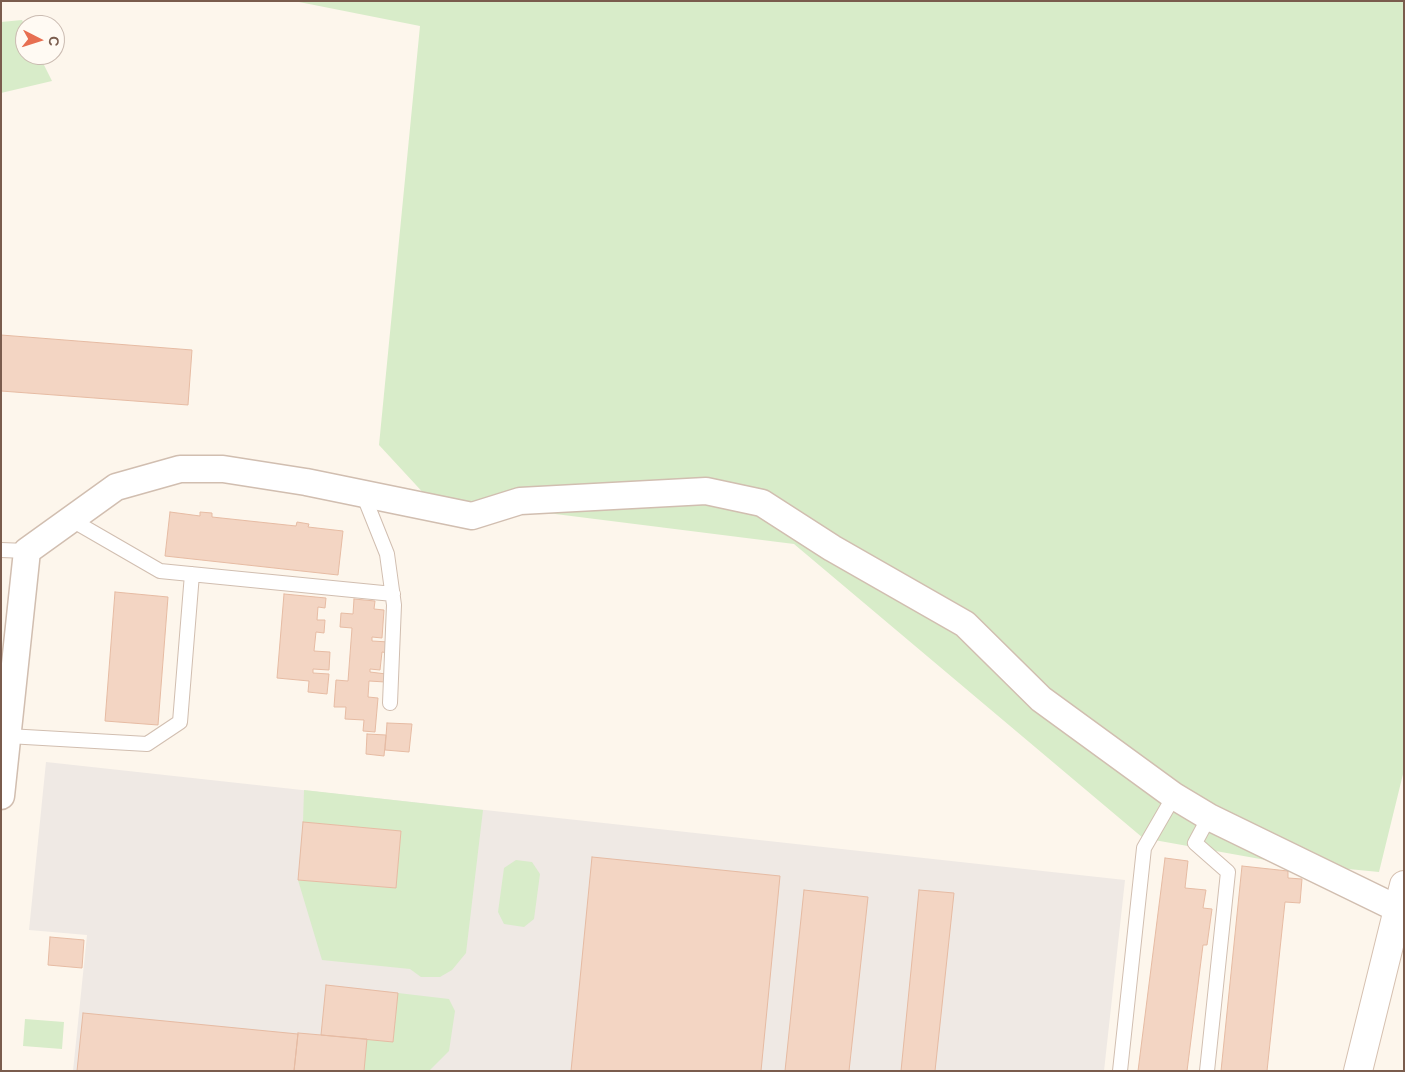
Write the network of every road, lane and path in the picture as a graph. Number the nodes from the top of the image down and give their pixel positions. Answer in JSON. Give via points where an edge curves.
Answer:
{"nodes":[{"id":1,"x":363,"y":494,"type":"junction"},
{"id":2,"x":70,"y":519,"type":"junction"},
{"id":3,"x":1,"y":550,"type":"edge"},
{"id":4,"x":28,"y":551,"type":"junction"},
{"id":5,"x":192,"y":574,"type":"junction"},
{"id":6,"x":393,"y":594,"type":"junction"},
{"id":7,"x":390,"y":703,"type":"dead end"},
{"id":8,"x":8,"y":736,"type":"junction"},
{"id":9,"x":1,"y":796,"type":"edge"},
{"id":10,"x":1174,"y":796,"type":"junction"},
{"id":11,"x":1209,"y":816,"type":"junction"},
{"id":12,"x":1401,"y":897,"type":"edge"},
{"id":13,"x":1120,"y":1071,"type":"edge"},
{"id":14,"x":1207,"y":1071,"type":"edge"},
{"id":15,"x":1358,"y":1071,"type":"edge"}],
"edges":[{"from":1,"to":2,"type":"street","via":[[223,469],[180,469],[116,487]]},
{"from":1,"to":6,"type":"lane","via":[[387,554]]},
{"from":1,"to":10,"type":"street","via":[[472,516],[520,501],[706,491],[762,503],[832,548],[965,624],[1041,699]]},
{"from":2,"to":4,"type":"street"},
{"from":2,"to":5,"type":"lane","via":[[160,571]]},
{"from":3,"to":4,"type":"lane"},
{"from":4,"to":8,"type":"street"},
{"from":5,"to":6,"type":"lane"},
{"from":5,"to":8,"type":"lane","via":[[180,722],[147,744]]},
{"from":6,"to":7,"type":"lane"},
{"from":8,"to":9,"type":"street"},
{"from":10,"to":11,"type":"street"},
{"from":10,"to":13,"type":"lane","via":[[1144,848]]},
{"from":11,"to":12,"type":"street"},
{"from":11,"to":14,"type":"lane","via":[[1195,843],[1228,872]]},
{"from":12,"to":15,"type":"main road"}]}
